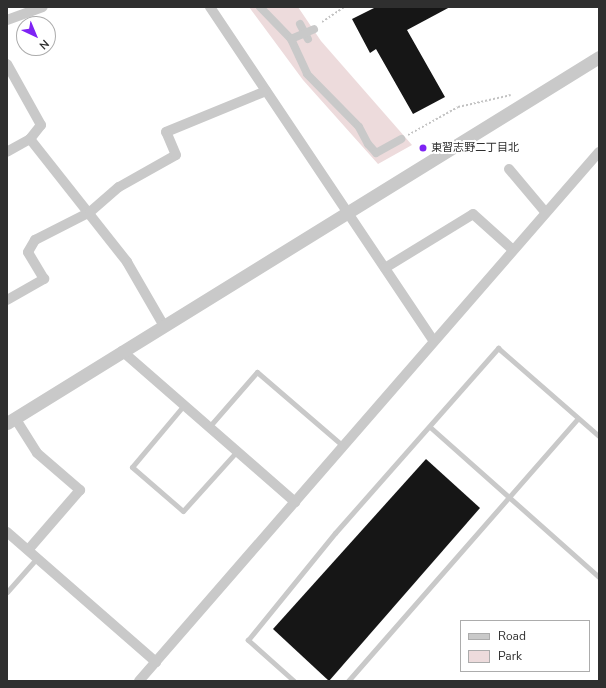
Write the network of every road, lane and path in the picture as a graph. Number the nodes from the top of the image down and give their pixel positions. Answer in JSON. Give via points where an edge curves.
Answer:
{"nodes":[{"id":1,"x":43,"y":7,"type":"edge"},
{"id":2,"x":210,"y":7,"type":"edge"},
{"id":3,"x":260,"y":7,"type":"edge"},
{"id":4,"x":344,"y":7,"type":"edge"},
{"id":5,"x":7,"y":20,"type":"edge"},
{"id":6,"x":300,"y":24,"type":"dead end"},
{"id":7,"x":314,"y":29,"type":"joint"},
{"id":8,"x":306,"y":36,"type":"junction"},
{"id":9,"x":291,"y":39,"type":"junction"},
{"id":10,"x":599,"y":57,"type":"edge"},
{"id":11,"x":7,"y":64,"type":"edge"},
{"id":12,"x":266,"y":91,"type":"junction"},
{"id":13,"x":511,"y":95,"type":"dead end"},
{"id":14,"x":30,"y":139,"type":"junction"},
{"id":15,"x":401,"y":139,"type":"joint"},
{"id":16,"x":7,"y":152,"type":"edge"},
{"id":17,"x":599,"y":152,"type":"edge"},
{"id":18,"x":509,"y":169,"type":"dead end"},
{"id":19,"x":347,"y":211,"type":"junction"},
{"id":20,"x":90,"y":212,"type":"junction"},
{"id":21,"x":546,"y":213,"type":"junction"},
{"id":22,"x":513,"y":250,"type":"junction"},
{"id":23,"x":385,"y":268,"type":"junction"},
{"id":24,"x":7,"y":300,"type":"edge"},
{"id":25,"x":164,"y":326,"type":"junction"},
{"id":26,"x":434,"y":341,"type":"junction"},
{"id":27,"x":122,"y":351,"type":"junction"},
{"id":28,"x":184,"y":405,"type":"junction"},
{"id":29,"x":578,"y":418,"type":"junction"},
{"id":30,"x":11,"y":420,"type":"edge"},
{"id":31,"x":208,"y":427,"type":"junction"},
{"id":32,"x":430,"y":427,"type":"junction"},
{"id":33,"x":599,"y":436,"type":"edge"},
{"id":34,"x":343,"y":446,"type":"junction"},
{"id":35,"x":237,"y":451,"type":"junction"},
{"id":36,"x":509,"y":497,"type":"junction"},
{"id":37,"x":295,"y":502,"type":"junction"},
{"id":38,"x":7,"y":532,"type":"edge"},
{"id":39,"x":28,"y":550,"type":"junction"},
{"id":40,"x":37,"y":558,"type":"junction"},
{"id":41,"x":599,"y":577,"type":"edge"},
{"id":42,"x":7,"y":592,"type":"edge"},
{"id":43,"x":156,"y":662,"type":"junction"},
{"id":44,"x":139,"y":681,"type":"edge"},
{"id":45,"x":294,"y":681,"type":"edge"},
{"id":46,"x":348,"y":681,"type":"edge"}],
"edges":[{"from":1,"to":5,"type":"street"},
{"from":2,"to":12,"type":"street"},
{"from":3,"to":9,"type":"street"},
{"from":4,"to":7,"type":"path"},
{"from":6,"to":8,"type":"street"},
{"from":7,"to":8,"type":"street"},
{"from":8,"to":9,"type":"street"},
{"from":9,"to":15,"type":"street","via":[[306,74],[360,127],[368,144],[376,153]]},
{"from":10,"to":19,"type":"street"},
{"from":11,"to":14,"type":"street","via":[[41,125]]},
{"from":12,"to":19,"type":"street"},
{"from":12,"to":20,"type":"street","via":[[166,132],[176,155],[119,187]]},
{"from":13,"to":15,"type":"path","via":[[458,107]]},
{"from":14,"to":16,"type":"street"},
{"from":14,"to":20,"type":"street","via":[[38,153]]},
{"from":17,"to":21,"type":"street"},
{"from":18,"to":21,"type":"street"},
{"from":19,"to":23,"type":"street"},
{"from":19,"to":25,"type":"street"},
{"from":20,"to":24,"type":"street","via":[[35,240],[28,252],[44,279]]},
{"from":20,"to":25,"type":"street","via":[[127,262]]},
{"from":21,"to":22,"type":"street"},
{"from":22,"to":23,"type":"street","via":[[473,214]]},
{"from":22,"to":26,"type":"street"},
{"from":23,"to":26,"type":"street"},
{"from":25,"to":27,"type":"street"},
{"from":26,"to":34,"type":"street"},
{"from":27,"to":28,"type":"street"},
{"from":27,"to":30,"type":"street"},
{"from":28,"to":31,"type":"street"},
{"from":28,"to":35,"type":"lane","via":[[132,467],[183,511]]},
{"from":29,"to":32,"type":"lane","via":[[498,348]]},
{"from":29,"to":33,"type":"lane"},
{"from":29,"to":36,"type":"lane"},
{"from":30,"to":39,"type":"street","via":[[38,453],[80,490]]},
{"from":31,"to":34,"type":"lane","via":[[257,372]]},
{"from":31,"to":35,"type":"street"},
{"from":32,"to":36,"type":"lane"},
{"from":32,"to":45,"type":"lane","via":[[335,533],[248,640]]},
{"from":34,"to":37,"type":"street"},
{"from":35,"to":37,"type":"street"},
{"from":36,"to":41,"type":"lane"},
{"from":36,"to":46,"type":"lane"},
{"from":37,"to":43,"type":"street"},
{"from":38,"to":39,"type":"street"},
{"from":39,"to":40,"type":"street"},
{"from":40,"to":42,"type":"lane"},
{"from":40,"to":43,"type":"street"},
{"from":43,"to":44,"type":"street"}]}
